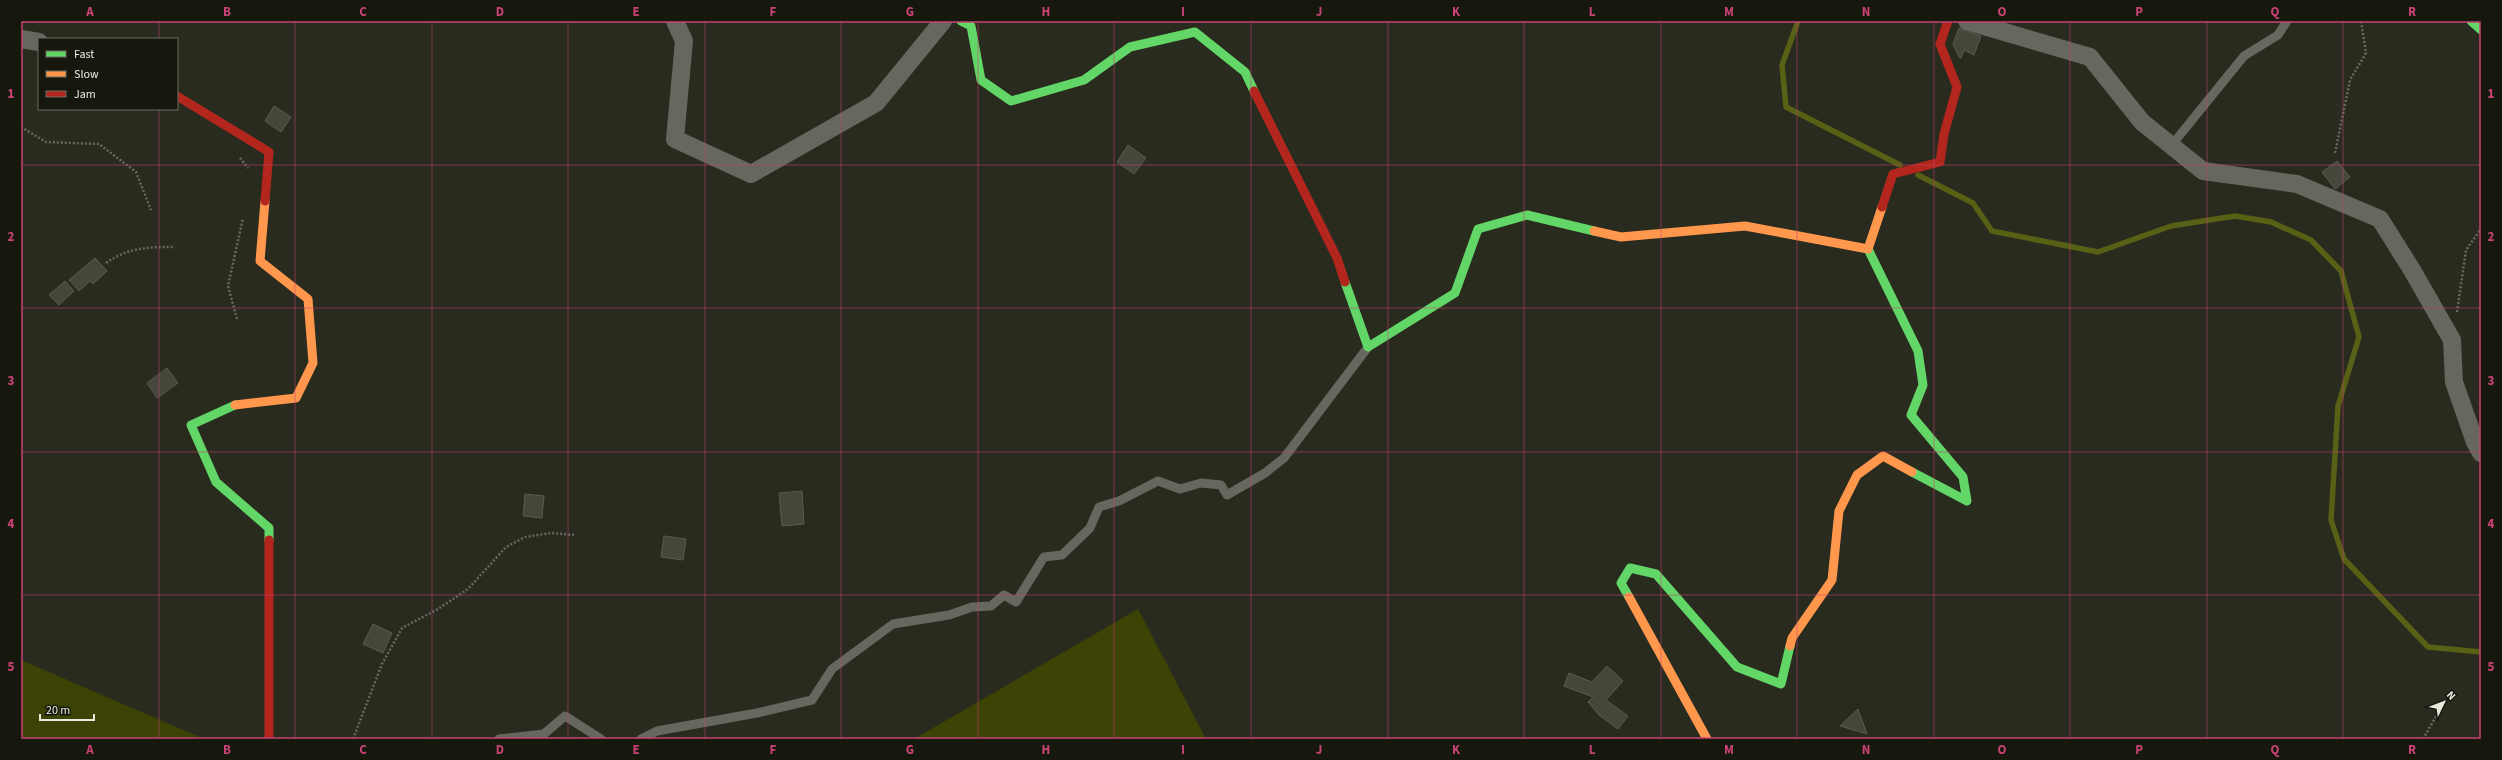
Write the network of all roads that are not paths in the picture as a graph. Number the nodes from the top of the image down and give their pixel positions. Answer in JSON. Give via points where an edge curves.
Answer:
{"nodes":[{"id":1,"x":675,"y":21,"type":"edge"},
{"id":2,"x":944,"y":21,"type":"edge"},
{"id":3,"x":961,"y":21,"type":"edge"},
{"id":4,"x":1948,"y":21,"type":"edge"},
{"id":5,"x":1967,"y":21,"type":"edge"},
{"id":6,"x":2287,"y":21,"type":"edge"},
{"id":7,"x":2471,"y":21,"type":"edge"},
{"id":8,"x":2481,"y":30,"type":"edge"},
{"id":9,"x":21,"y":38,"type":"edge"},
{"id":10,"x":38,"y":42,"type":"edge"},
{"id":11,"x":178,"y":97,"type":"edge"},
{"id":12,"x":2171,"y":146,"type":"junction"},
{"id":13,"x":1868,"y":248,"type":"junction"},
{"id":14,"x":1368,"y":347,"type":"junction"},
{"id":15,"x":2481,"y":453,"type":"edge"},
{"id":16,"x":269,"y":739,"type":"edge"},
{"id":17,"x":499,"y":739,"type":"edge"},
{"id":18,"x":601,"y":739,"type":"edge"},
{"id":19,"x":641,"y":739,"type":"edge"},
{"id":20,"x":1707,"y":739,"type":"edge"}],
"edges":[{"from":1,"to":2,"type":"street","via":[[684,41],[674,139],[752,174],[876,103]]},
{"from":3,"to":14,"type":"street","via":[[971,26],[981,80],[1011,101],[1084,80],[1130,47],[1195,32],[1244,72],[1337,258]]},
{"from":4,"to":13,"type":"street","via":[[1940,44],[1957,87],[1944,134],[1940,162],[1893,174]]},
{"from":5,"to":12,"type":"street","via":[[2090,57],[2142,122]]},
{"from":6,"to":12,"type":"lane","via":[[2278,35],[2244,56]]},
{"from":7,"to":8,"type":"street"},
{"from":9,"to":10,"type":"street"},
{"from":11,"to":16,"type":"street","via":[[269,152],[260,261],[308,299],[313,363],[296,398],[231,405],[191,425],[216,482],[269,528]]},
{"from":12,"to":15,"type":"street","via":[[2203,171],[2297,184],[2380,219],[2452,340],[2454,382]]},
{"from":13,"to":14,"type":"street","via":[[1745,226],[1621,237],[1527,215],[1478,229],[1455,293]]},
{"from":13,"to":20,"type":"street","via":[[1918,351],[1923,385],[1911,415],[1963,477],[1967,501],[1883,456],[1857,475],[1839,511],[1832,580],[1792,638],[1781,684],[1737,666],[1656,574],[1630,568],[1621,583]]},
{"from":14,"to":19,"type":"lane","via":[[1284,458],[1265,473],[1227,494],[1221,485],[1201,483],[1180,489],[1158,481],[1120,501],[1099,507],[1090,528],[1062,555],[1044,557],[1016,602],[1004,595],[991,606],[972,607],[949,615],[893,624],[832,669],[812,700],[657,731]]},
{"from":17,"to":18,"type":"lane","via":[[544,734],[565,716]]}]}
